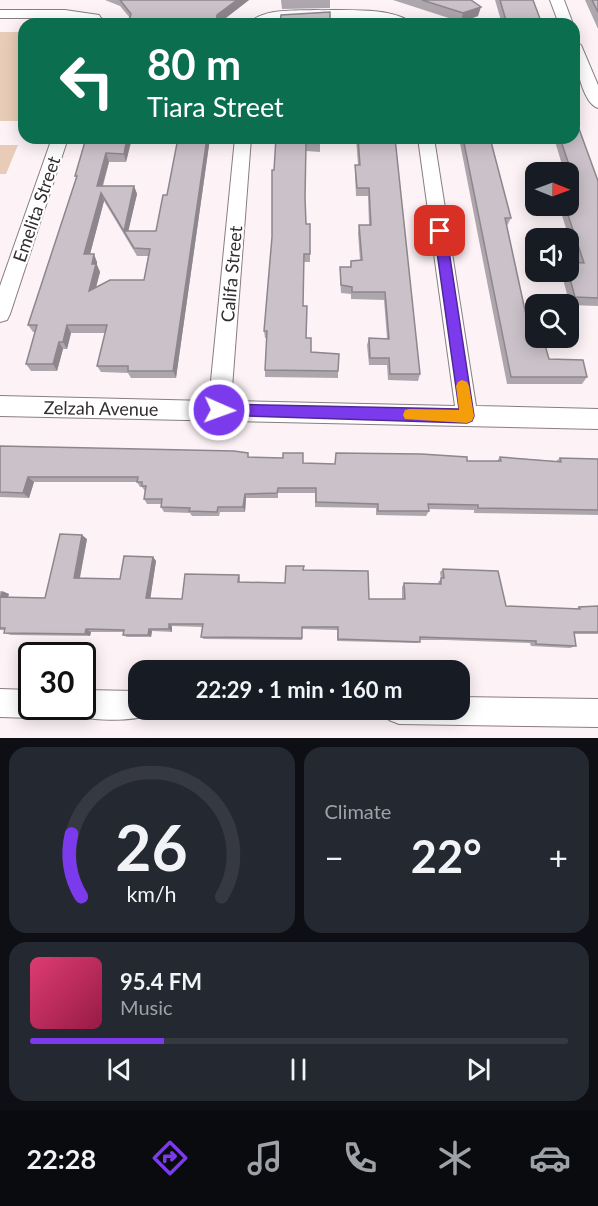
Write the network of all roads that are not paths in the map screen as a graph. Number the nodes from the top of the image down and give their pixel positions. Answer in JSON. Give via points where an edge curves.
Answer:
{"nodes":[{"id":1,"x":557,"y":0,"type":"edge"},
{"id":2,"x":0,"y":14,"type":"edge"},
{"id":3,"x":86,"y":18,"type":"edge"},
{"id":4,"x":270,"y":18,"type":"edge"},
{"id":5,"x":392,"y":18,"type":"edge"},
{"id":6,"x":564,"y":18,"type":"edge"},
{"id":7,"x":580,"y":60,"type":"edge"},
{"id":8,"x":598,"y":104,"type":"edge"},
{"id":9,"x":58,"y":144,"type":"edge"},
{"id":10,"x":242,"y":144,"type":"edge"},
{"id":11,"x":427,"y":144,"type":"edge"},
{"id":12,"x":0,"y":314,"type":"edge"},
{"id":13,"x":0,"y":406,"type":"edge"},
{"id":14,"x":219,"y":410,"type":"junction"},
{"id":15,"x":467,"y":416,"type":"junction"},
{"id":16,"x":598,"y":419,"type":"edge"},
{"id":17,"x":0,"y":703,"type":"edge"},
{"id":18,"x":18,"y":704,"type":"edge"},
{"id":19,"x":96,"y":704,"type":"edge"},
{"id":20,"x":128,"y":705,"type":"edge"},
{"id":21,"x":470,"y":711,"type":"edge"},
{"id":22,"x":598,"y":713,"type":"edge"}],
"edges":[{"from":1,"to":6,"type":"street"},
{"from":2,"to":3,"type":"street","via":[[73,14]]},
{"from":4,"to":5,"type":"street"},
{"from":7,"to":8,"type":"street"},
{"from":9,"to":12,"type":"street","name":"Emelita Street"},
{"from":10,"to":14,"type":"street","name":"Califa Street"},
{"from":11,"to":15,"type":"street"},
{"from":13,"to":14,"type":"street","name":"Zelzah Avenue"},
{"from":14,"to":15,"type":"street","name":"Zelzah Avenue"},
{"from":15,"to":16,"type":"street","name":"Zelzah Avenue"},
{"from":17,"to":18,"type":"street"},
{"from":19,"to":20,"type":"street"},
{"from":21,"to":22,"type":"street"}]}
